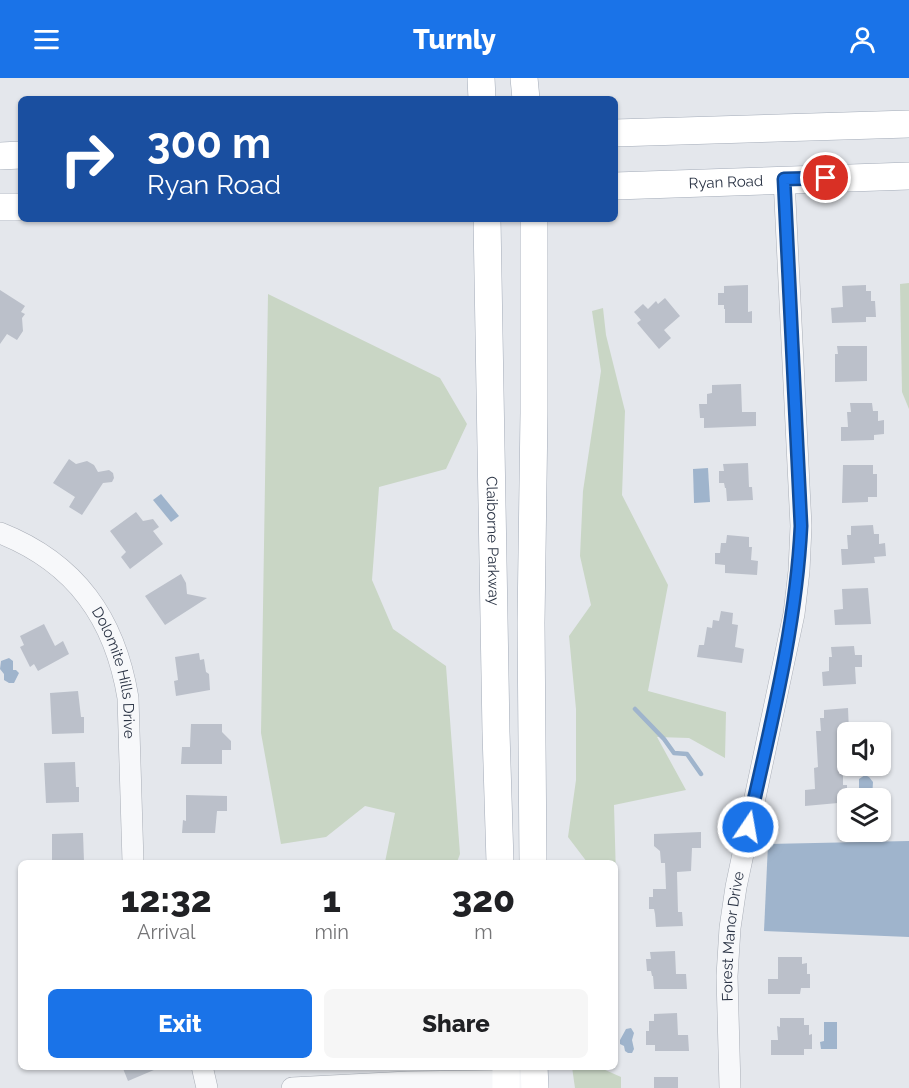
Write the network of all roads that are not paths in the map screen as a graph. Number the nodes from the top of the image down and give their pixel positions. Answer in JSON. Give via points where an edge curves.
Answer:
{"nodes":[{"id":1,"x":481,"y":78,"type":"edge"},
{"id":2,"x":524,"y":78,"type":"edge"},
{"id":3,"x":482,"y":96,"type":"edge"},
{"id":4,"x":526,"y":96,"type":"edge"},
{"id":5,"x":909,"y":124,"type":"edge"},
{"id":6,"x":618,"y":133,"type":"edge"},
{"id":7,"x":18,"y":155,"type":"edge"},
{"id":8,"x":0,"y":156,"type":"edge"},
{"id":9,"x":909,"y":176,"type":"edge"},
{"id":10,"x":784,"y":179,"type":"junction"},
{"id":11,"x":618,"y":186,"type":"edge"},
{"id":12,"x":0,"y":207,"type":"edge"},
{"id":13,"x":18,"y":207,"type":"edge"},
{"id":14,"x":488,"y":222,"type":"edge"},
{"id":15,"x":534,"y":222,"type":"edge"},
{"id":16,"x":0,"y":533,"type":"edge"},
{"id":17,"x":133,"y":860,"type":"edge"},
{"id":18,"x":500,"y":860,"type":"edge"},
{"id":19,"x":533,"y":860,"type":"edge"},
{"id":20,"x":203,"y":1070,"type":"edge"},
{"id":21,"x":506,"y":1078,"type":"edge"},
{"id":22,"x":535,"y":1078,"type":"edge"},
{"id":23,"x":207,"y":1088,"type":"edge"},
{"id":24,"x":292,"y":1088,"type":"edge"},
{"id":25,"x":730,"y":1088,"type":"edge"}],
"edges":[{"from":1,"to":3,"type":"main road"},
{"from":2,"to":4,"type":"main road"},
{"from":5,"to":6,"type":"main road"},
{"from":7,"to":8,"type":"main road"},
{"from":9,"to":10,"type":"main road","name":"Ryan Road"},
{"from":10,"to":11,"type":"main road","name":"Ryan Road"},
{"from":10,"to":25,"type":"street","name":"Forest Manor Drive","via":[[801,526],[799,571],[794,614],[730,928]]},
{"from":12,"to":13,"type":"main road"},
{"from":14,"to":18,"type":"main road","name":"Claiborne Parkway"},
{"from":15,"to":19,"type":"main road"},
{"from":16,"to":17,"type":"street","name":"Dolomite Hills Drive","via":[[36,550],[74,580],[91,600],[116,648],[128,698]]},
{"from":20,"to":23,"type":"street"},
{"from":21,"to":22,"type":"street"},
{"from":21,"to":24,"type":"street"}]}
